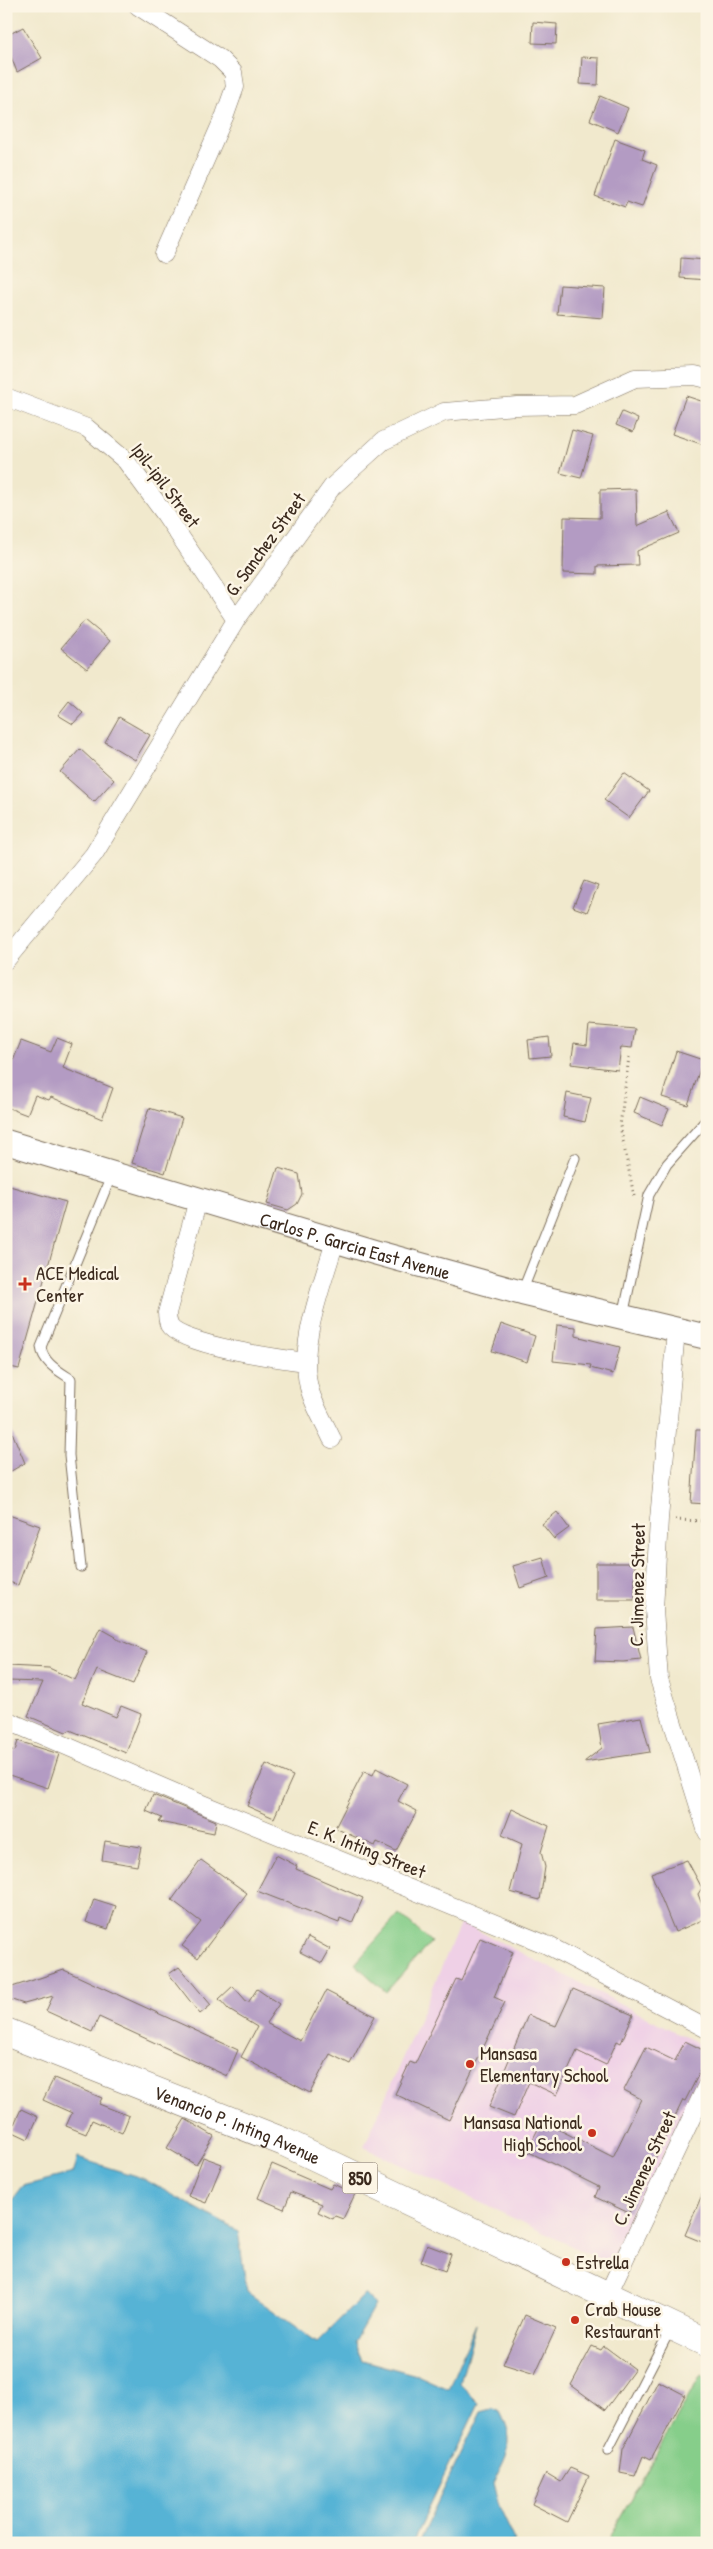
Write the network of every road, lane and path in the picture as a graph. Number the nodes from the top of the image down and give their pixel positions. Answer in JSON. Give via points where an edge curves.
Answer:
{"nodes":[{"id":1,"x":138,"y":6,"type":"edge"},
{"id":2,"x":164,"y":254,"type":"dead end"},
{"id":3,"x":707,"y":379,"type":"edge"},
{"id":4,"x":6,"y":397,"type":"edge"},
{"id":5,"x":236,"y":620,"type":"junction"},
{"id":6,"x":6,"y":960,"type":"edge"},
{"id":7,"x":629,"y":1057,"type":"dead end"},
{"id":8,"x":707,"y":1119,"type":"edge"},
{"id":9,"x":6,"y":1142,"type":"edge"},
{"id":10,"x":575,"y":1158,"type":"dead end"},
{"id":11,"x":112,"y":1174,"type":"junction"},
{"id":12,"x":198,"y":1200,"type":"junction"},
{"id":13,"x":642,"y":1233,"type":"junction"},
{"id":14,"x":336,"y":1240,"type":"junction"},
{"id":15,"x":522,"y":1292,"type":"junction"},
{"id":16,"x":623,"y":1316,"type":"junction"},
{"id":17,"x":676,"y":1331,"type":"junction"},
{"id":18,"x":707,"y":1337,"type":"edge"},
{"id":19,"x":306,"y":1362,"type":"junction"},
{"id":20,"x":332,"y":1439,"type":"dead end"},
{"id":21,"x":659,"y":1519,"type":"junction"},
{"id":22,"x":706,"y":1522,"type":"edge"},
{"id":23,"x":80,"y":1567,"type":"dead end"},
{"id":24,"x":6,"y":1720,"type":"edge"},
{"id":25,"x":707,"y":1832,"type":"edge"},
{"id":26,"x":707,"y":2028,"type":"edge"},
{"id":27,"x":6,"y":2032,"type":"edge"},
{"id":28,"x":707,"y":2085,"type":"edge"},
{"id":29,"x":607,"y":2296,"type":"junction"},
{"id":30,"x":671,"y":2327,"type":"junction"},
{"id":31,"x":707,"y":2343,"type":"edge"},
{"id":32,"x":608,"y":2450,"type":"dead end"}],
"edges":[{"from":1,"to":2,"type":"street","via":[[220,59],[234,72],[235,88],[226,115]]},
{"from":3,"to":5,"type":"street","name":"G. Sanchez Street","via":[[695,376],[635,378],[575,405],[444,412],[384,441],[332,487]]},
{"from":4,"to":5,"type":"street","name":"Ipil-ipil Street","via":[[87,428],[126,461]]},
{"from":5,"to":6,"type":"street","name":"G. Sanchez Street","via":[[94,854]]},
{"from":7,"to":13,"type":"path","via":[[620,1126]]},
{"from":8,"to":13,"type":"lane","via":[[667,1164],[649,1195]]},
{"from":9,"to":11,"type":"main road","name":"Carlos P. Garcia East Avenue"},
{"from":10,"to":15,"type":"lane"},
{"from":11,"to":12,"type":"main road","name":"Carlos P. Garcia East Avenue"},
{"from":11,"to":23,"type":"lane","via":[[41,1347],[48,1362],[71,1380],[69,1455]]},
{"from":12,"to":14,"type":"main road","name":"Carlos P. Garcia East Avenue"},
{"from":12,"to":19,"type":"street","via":[[167,1313],[169,1325],[179,1334],[250,1355]]},
{"from":13,"to":16,"type":"lane"},
{"from":14,"to":15,"type":"main road","name":"Carlos P. Garcia East Avenue"},
{"from":14,"to":19,"type":"street","via":[[310,1332]]},
{"from":15,"to":16,"type":"main road","name":"Carlos P. Garcia East Avenue"},
{"from":16,"to":17,"type":"main road","name":"Carlos P. Garcia East Avenue"},
{"from":17,"to":18,"type":"main road","name":"Carlos P. Garcia East Avenue"},
{"from":17,"to":21,"type":"street","name":"C. Jimenez Street"},
{"from":19,"to":20,"type":"street","via":[[310,1392]]},
{"from":21,"to":22,"type":"path"},
{"from":21,"to":25,"type":"street","name":"C. Jimenez Street","via":[[654,1610],[659,1679]]},
{"from":24,"to":26,"type":"street","name":"E. K. Inting Street","via":[[184,1797],[547,1945]]},
{"from":27,"to":29,"type":"main road","name":"Venancio P. Inting Avenue","number":"850","via":[[284,2142]]},
{"from":28,"to":29,"type":"street","name":"C. Jimenez Street"},
{"from":29,"to":30,"type":"main road","name":"Venancio P. Inting Avenue","number":"850"},
{"from":30,"to":31,"type":"main road","name":"Venancio P. Inting Avenue","number":"850"},
{"from":30,"to":32,"type":"lane"}]}
